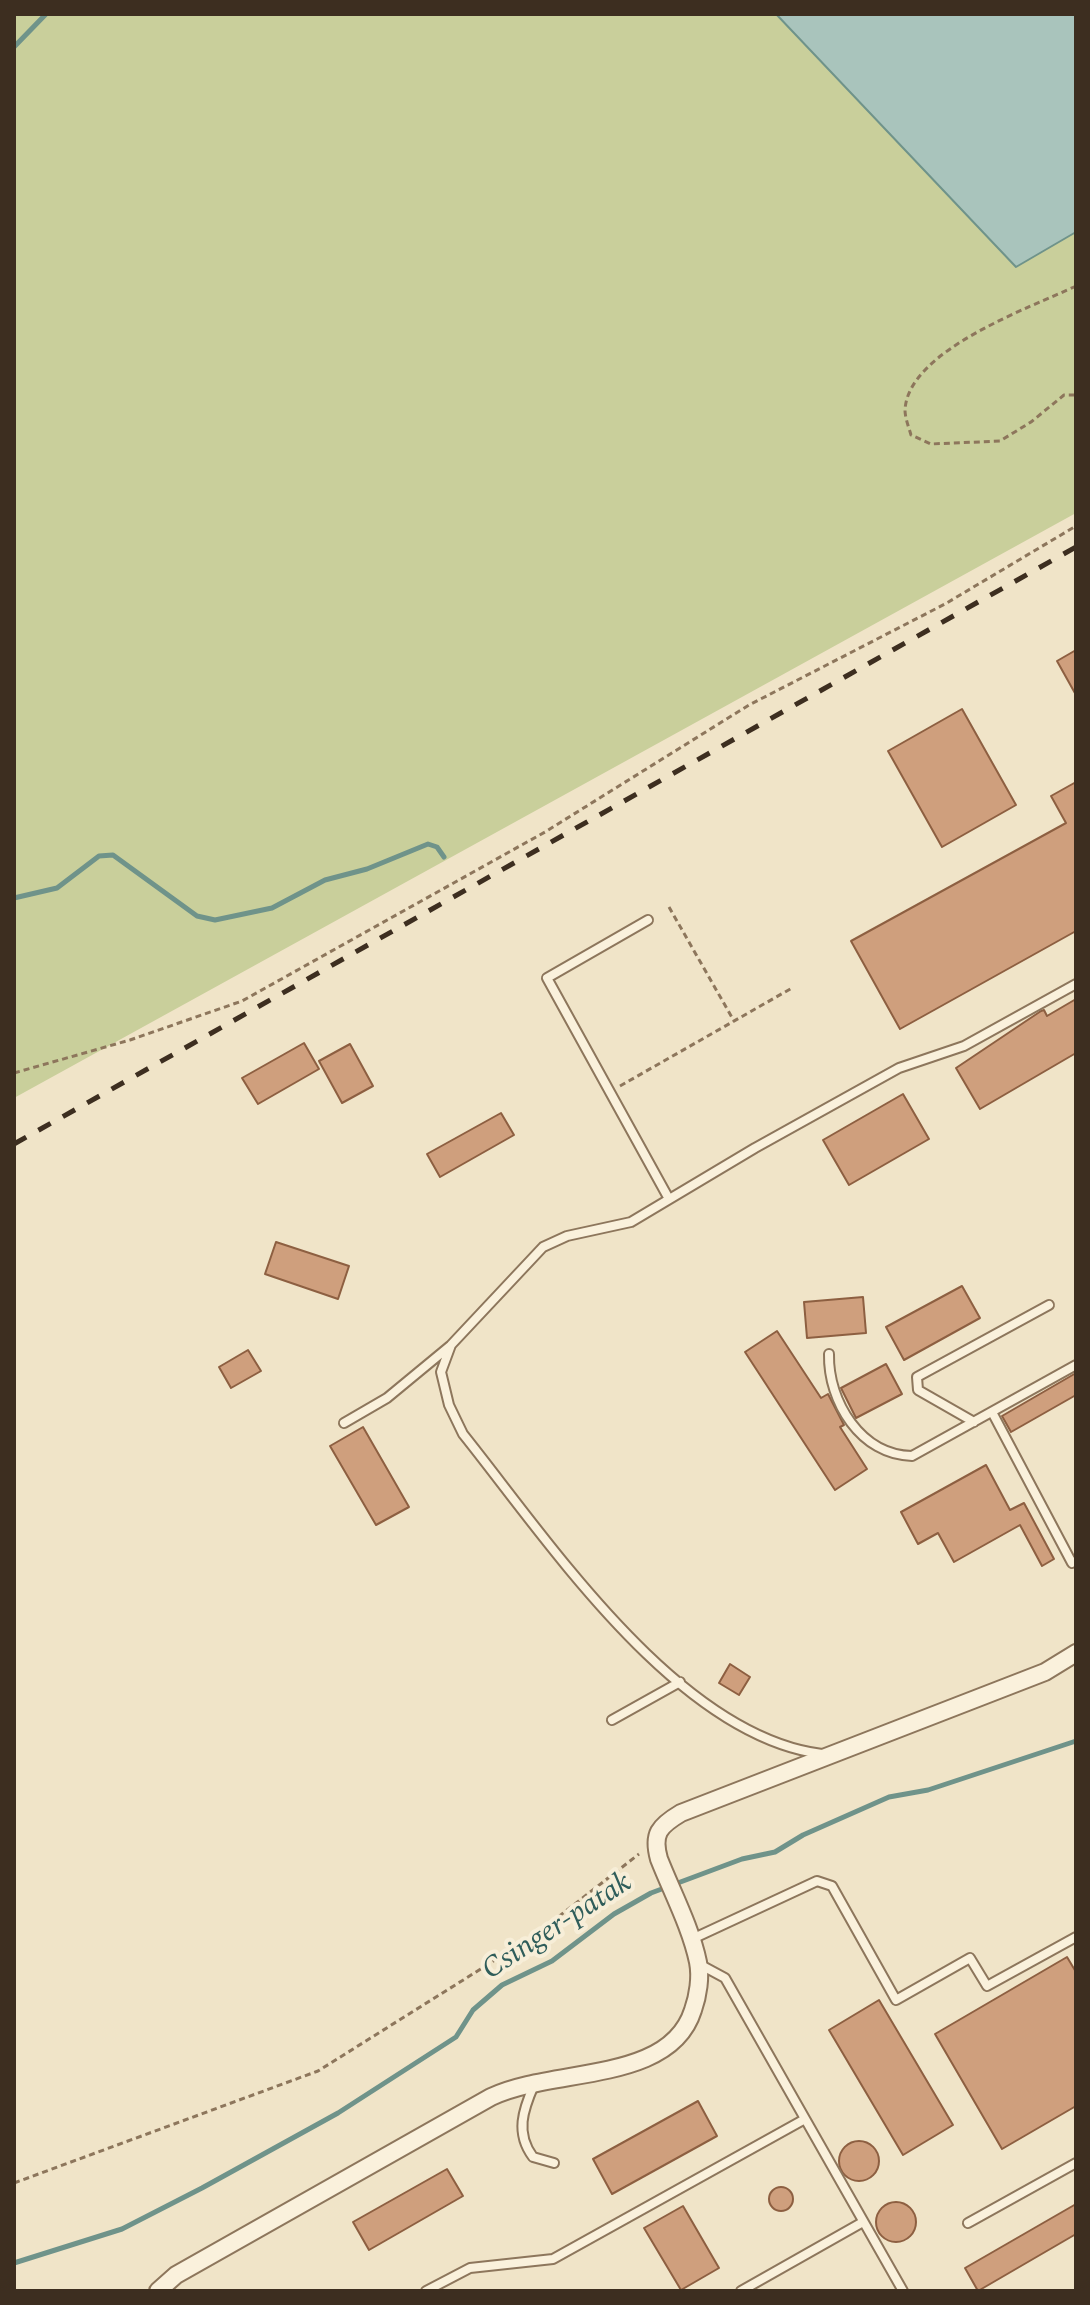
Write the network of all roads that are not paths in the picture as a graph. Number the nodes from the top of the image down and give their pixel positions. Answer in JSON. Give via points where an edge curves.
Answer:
{"nodes":[{"id":1,"x":648,"y":920,"type":"dead end"},
{"id":2,"x":1076,"y":984,"type":"edge"},
{"id":3,"x":669,"y":1199,"type":"junction"},
{"id":4,"x":1049,"y":1305,"type":"dead end"},
{"id":5,"x":451,"y":1345,"type":"junction"},
{"id":6,"x":829,"y":1354,"type":"dead end"},
{"id":7,"x":1076,"y":1365,"type":"edge"},
{"id":8,"x":992,"y":1412,"type":"junction"},
{"id":9,"x":974,"y":1422,"type":"junction"},
{"id":10,"x":344,"y":1423,"type":"dead end"},
{"id":11,"x":1076,"y":1561,"type":"edge"},
{"id":12,"x":1076,"y":1653,"type":"edge"},
{"id":13,"x":680,"y":1682,"type":"junction"},
{"id":14,"x":612,"y":1720,"type":"dead end"},
{"id":15,"x":832,"y":1755,"type":"junction"},
{"id":16,"x":1076,"y":1937,"type":"edge"},
{"id":17,"x":690,"y":1941,"type":"junction"},
{"id":18,"x":699,"y":1964,"type":"junction"},
{"id":19,"x":536,"y":2080,"type":"junction"},
{"id":20,"x":805,"y":2119,"type":"junction"},
{"id":21,"x":554,"y":2163,"type":"dead end"},
{"id":22,"x":1076,"y":2163,"type":"edge"},
{"id":23,"x":863,"y":2222,"type":"junction"},
{"id":24,"x":968,"y":2223,"type":"dead end"},
{"id":25,"x":158,"y":2291,"type":"edge"},
{"id":26,"x":426,"y":2291,"type":"edge"},
{"id":27,"x":741,"y":2291,"type":"edge"},
{"id":28,"x":903,"y":2291,"type":"edge"}],
"edges":[{"from":1,"to":3,"type":"lane","via":[[547,978]]},
{"from":2,"to":3,"type":"lane","via":[[964,1046],[899,1068]]},
{"from":3,"to":5,"type":"lane","via":[[631,1222],[567,1236],[543,1247]]},
{"from":4,"to":9,"type":"lane","via":[[917,1377],[918,1390]]},
{"from":5,"to":10,"type":"lane","via":[[387,1398]]},
{"from":5,"to":13,"type":"lane","via":[[441,1372],[463,1434],[622,1632]]},
{"from":6,"to":9,"type":"lane","via":[[835,1394],[847,1417],[881,1450],[912,1456]]},
{"from":7,"to":8,"type":"lane"},
{"from":8,"to":9,"type":"lane"},
{"from":8,"to":11,"type":"lane","via":[[1072,1563]]},
{"from":12,"to":15,"type":"street","via":[[1045,1672]]},
{"from":13,"to":14,"type":"lane"},
{"from":13,"to":15,"type":"lane","via":[[727,1716],[779,1743]]},
{"from":15,"to":17,"type":"street","via":[[681,1813],[660,1826],[654,1842]]},
{"from":16,"to":17,"type":"lane","via":[[987,1986],[970,1958],[896,2000],[832,1886],[817,1881]]},
{"from":17,"to":18,"type":"street"},
{"from":18,"to":19,"type":"street","via":[[698,1997],[688,2026],[669,2049],[628,2066]]},
{"from":18,"to":20,"type":"lane","via":[[725,1978]]},
{"from":19,"to":21,"type":"lane","via":[[523,2112],[522,2138],[533,2157]]},
{"from":19,"to":25,"type":"street","via":[[491,2097],[176,2275]]},
{"from":20,"to":23,"type":"lane"},
{"from":20,"to":26,"type":"lane","via":[[553,2259],[470,2268]]},
{"from":22,"to":24,"type":"lane"},
{"from":23,"to":27,"type":"lane"},
{"from":23,"to":28,"type":"lane"}]}
